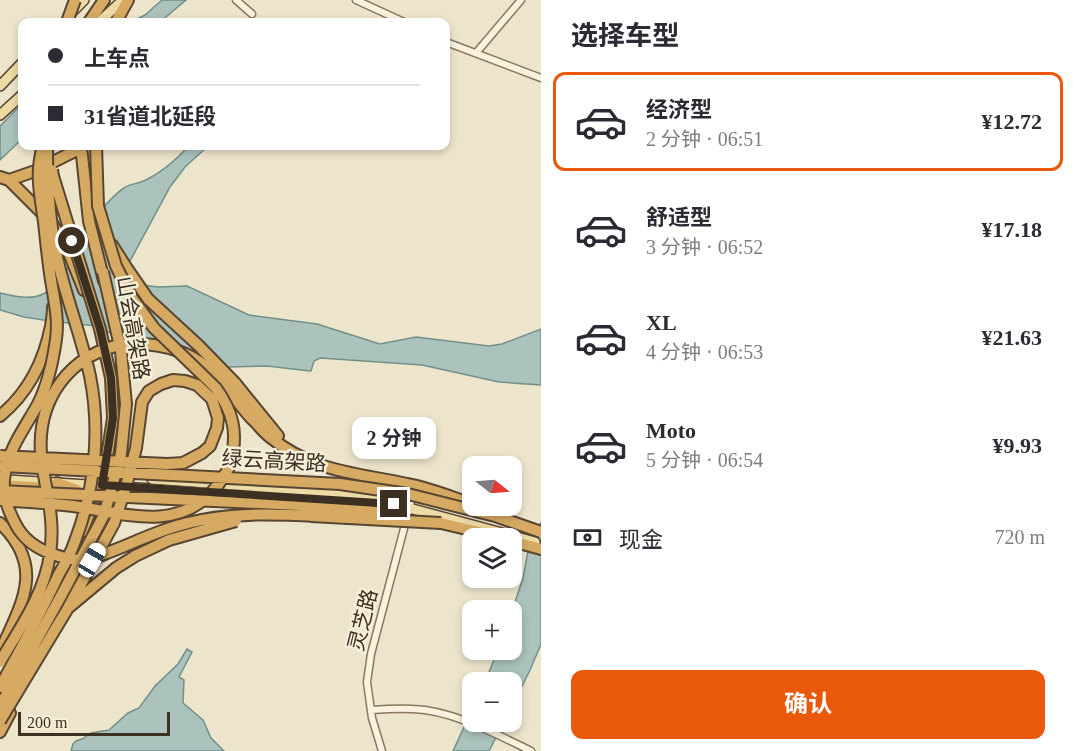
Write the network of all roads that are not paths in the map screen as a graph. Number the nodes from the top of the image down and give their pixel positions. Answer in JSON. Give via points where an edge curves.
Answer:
{"nodes":[{"id":1,"x":73,"y":0,"type":"edge"},
{"id":2,"x":84,"y":0,"type":"edge"},
{"id":3,"x":104,"y":0,"type":"edge"},
{"id":4,"x":123,"y":0,"type":"edge"},
{"id":5,"x":129,"y":0,"type":"edge"},
{"id":6,"x":236,"y":0,"type":"edge"},
{"id":7,"x":356,"y":0,"type":"edge"},
{"id":8,"x":521,"y":0,"type":"edge"},
{"id":9,"x":252,"y":14,"type":"dead end"},
{"id":10,"x":66,"y":18,"type":"edge"},
{"id":11,"x":68,"y":18,"type":"edge"},
{"id":12,"x":92,"y":18,"type":"edge"},
{"id":13,"x":103,"y":18,"type":"edge"},
{"id":14,"x":120,"y":18,"type":"edge"},
{"id":15,"x":395,"y":18,"type":"edge"},
{"id":16,"x":450,"y":43,"type":"edge"},
{"id":17,"x":476,"y":53,"type":"junction"},
{"id":18,"x":18,"y":67,"type":"edge"},
{"id":19,"x":541,"y":78,"type":"edge"},
{"id":20,"x":0,"y":86,"type":"edge"},
{"id":21,"x":18,"y":99,"type":"edge"},
{"id":22,"x":0,"y":115,"type":"edge"},
{"id":23,"x":46,"y":150,"type":"edge"},
{"id":24,"x":47,"y":150,"type":"edge"},
{"id":25,"x":48,"y":150,"type":"edge"},
{"id":26,"x":75,"y":150,"type":"edge"},
{"id":27,"x":83,"y":150,"type":"edge"},
{"id":28,"x":83,"y":150,"type":"edge"},
{"id":29,"x":96,"y":150,"type":"edge"},
{"id":30,"x":4,"y":179,"type":"edge"},
{"id":31,"x":98,"y":206,"type":"junction"},
{"id":32,"x":50,"y":274,"type":"junction"},
{"id":33,"x":100,"y":329,"type":"junction"},
{"id":34,"x":0,"y":416,"type":"edge"},
{"id":35,"x":292,"y":452,"type":"junction"},
{"id":36,"x":0,"y":456,"type":"edge"},
{"id":37,"x":0,"y":468,"type":"edge"},
{"id":38,"x":0,"y":480,"type":"edge"},
{"id":39,"x":103,"y":481,"type":"junction"},
{"id":40,"x":122,"y":482,"type":"junction"},
{"id":41,"x":57,"y":483,"type":"junction"},
{"id":42,"x":0,"y":485,"type":"edge"},
{"id":43,"x":0,"y":490,"type":"edge"},
{"id":44,"x":77,"y":490,"type":"junction"},
{"id":45,"x":0,"y":500,"type":"edge"},
{"id":46,"x":462,"y":501,"type":"edge"},
{"id":47,"x":411,"y":503,"type":"junction"},
{"id":48,"x":90,"y":515,"type":"junction"},
{"id":49,"x":318,"y":516,"type":"junction"},
{"id":50,"x":508,"y":516,"type":"edge"},
{"id":51,"x":0,"y":523,"type":"edge"},
{"id":52,"x":441,"y":524,"type":"junction"},
{"id":53,"x":536,"y":528,"type":"edge"},
{"id":54,"x":462,"y":529,"type":"edge"},
{"id":55,"x":522,"y":544,"type":"edge"},
{"id":56,"x":541,"y":545,"type":"edge"},
{"id":57,"x":541,"y":549,"type":"edge"},
{"id":58,"x":68,"y":608,"type":"junction"},
{"id":59,"x":0,"y":652,"type":"edge"},
{"id":60,"x":0,"y":662,"type":"edge"},
{"id":61,"x":0,"y":678,"type":"edge"},
{"id":62,"x":0,"y":687,"type":"edge"},
{"id":63,"x":0,"y":706,"type":"edge"},
{"id":64,"x":371,"y":710,"type":"junction"},
{"id":65,"x":0,"y":721,"type":"edge"},
{"id":66,"x":0,"y":732,"type":"edge"},
{"id":67,"x":382,"y":751,"type":"edge"},
{"id":68,"x":531,"y":751,"type":"edge"}],
"edges":[{"from":1,"to":10,"type":"highway","bridge":true},
{"from":2,"to":11,"type":"main road"},
{"from":3,"to":12,"type":"highway"},
{"from":4,"to":13,"type":"main road"},
{"from":5,"to":14,"type":"highway"},
{"from":6,"to":9,"type":"street"},
{"from":7,"to":15,"type":"street"},
{"from":8,"to":17,"type":"street"},
{"from":16,"to":17,"type":"street"},
{"from":17,"to":19,"type":"street"},
{"from":18,"to":20,"type":"main road"},
{"from":21,"to":22,"type":"main road"},
{"from":23,"to":32,"type":"highway","bridge":true,"via":[[38,173]]},
{"from":24,"to":62,"type":"highway","bridge":true,"via":[[50,223],[90,375],[95,465],[75,542]]},
{"from":25,"to":33,"type":"highway","bridge":true},
{"from":26,"to":30,"type":"highway","via":[[34,171]]},
{"from":27,"to":40,"type":"highway","bridge":true,"via":[[89,222],[122,351],[128,400]]},
{"from":28,"to":63,"type":"highway","name":"山会高架路","bridge":true,"via":[[91,216],[121,351],[126,404],[121,454],[104,515]]},
{"from":29,"to":31,"type":"highway","bridge":true},
{"from":30,"to":33,"type":"highway","bridge":true,"via":[[52,223],[67,248]]},
{"from":31,"to":35,"type":"highway","via":[[113,246],[148,298],[235,383]]},
{"from":31,"to":45,"type":"highway","bridge":true,"via":[[116,266],[132,298],[154,328],[224,399],[235,436],[230,465],[206,498],[184,511],[160,518],[54,503]]},
{"from":32,"to":34,"type":"highway","bridge":true,"via":[[53,312],[41,361],[13,406]]},
{"from":32,"to":49,"type":"highway","bridge":true,"via":[[57,319],[51,366],[39,402],[14,446],[5,473],[4,495],[9,512],[19,531],[34,545],[59,557],[89,559],[187,523],[228,516]]},
{"from":33,"to":39,"type":"highway","bridge":true,"via":[[111,378],[113,418]]},
{"from":35,"to":46,"type":"highway","via":[[331,470],[409,484]]},
{"from":35,"to":60,"type":"highway","bridge":true,"via":[[270,437],[215,375],[183,352],[155,344],[124,344],[77,364],[55,389],[40,431],[53,536],[45,579]]},
{"from":36,"to":58,"type":"highway","bridge":true,"via":[[119,462],[131,462],[143,463],[167,464],[183,463],[210,446],[218,418],[212,399],[197,385],[173,380],[150,391],[142,402],[136,448],[133,458],[130,469],[125,490],[114,524]]},
{"from":37,"to":39,"type":"main road"},
{"from":37,"to":53,"type":"highway","name":"绿云高架路","bridge":true,"via":[[340,484],[408,494]]},
{"from":38,"to":41,"type":"main road"},
{"from":39,"to":40,"type":"main road"},
{"from":39,"to":41,"type":"main road"},
{"from":39,"to":48,"type":"highway"},
{"from":40,"to":47,"type":"main road"},
{"from":40,"to":66,"type":"highway","via":[[112,525]]},
{"from":41,"to":44,"type":"highway"},
{"from":42,"to":44,"type":"highway"},
{"from":43,"to":52,"type":"highway","name":"绿云高架路","bridge":true,"via":[[300,505],[364,510]]},
{"from":44,"to":48,"type":"highway"},
{"from":47,"to":53,"type":"main road","via":[[451,504]]},
{"from":47,"to":56,"type":"main road"},
{"from":47,"to":64,"type":"street","name":"灵芝路","via":[[370,654],[367,682]]},
{"from":48,"to":61,"type":"highway","via":[[50,596]]},
{"from":49,"to":52,"type":"highway","bridge":true},
{"from":49,"to":58,"type":"highway","bridge":true,"via":[[263,516],[169,540],[116,568]]},
{"from":50,"to":53,"type":"highway","bridge":true},
{"from":51,"to":59,"type":"highway","via":[[22,551],[27,574],[22,600]]},
{"from":52,"to":54,"type":"highway","name":"绿云高架路"},
{"from":55,"to":57,"type":"highway"},
{"from":58,"to":65,"type":"highway","bridge":true},
{"from":64,"to":67,"type":"street","name":"灵芝路"},
{"from":64,"to":68,"type":"street","via":[[414,708],[441,714],[466,721]]}]}
